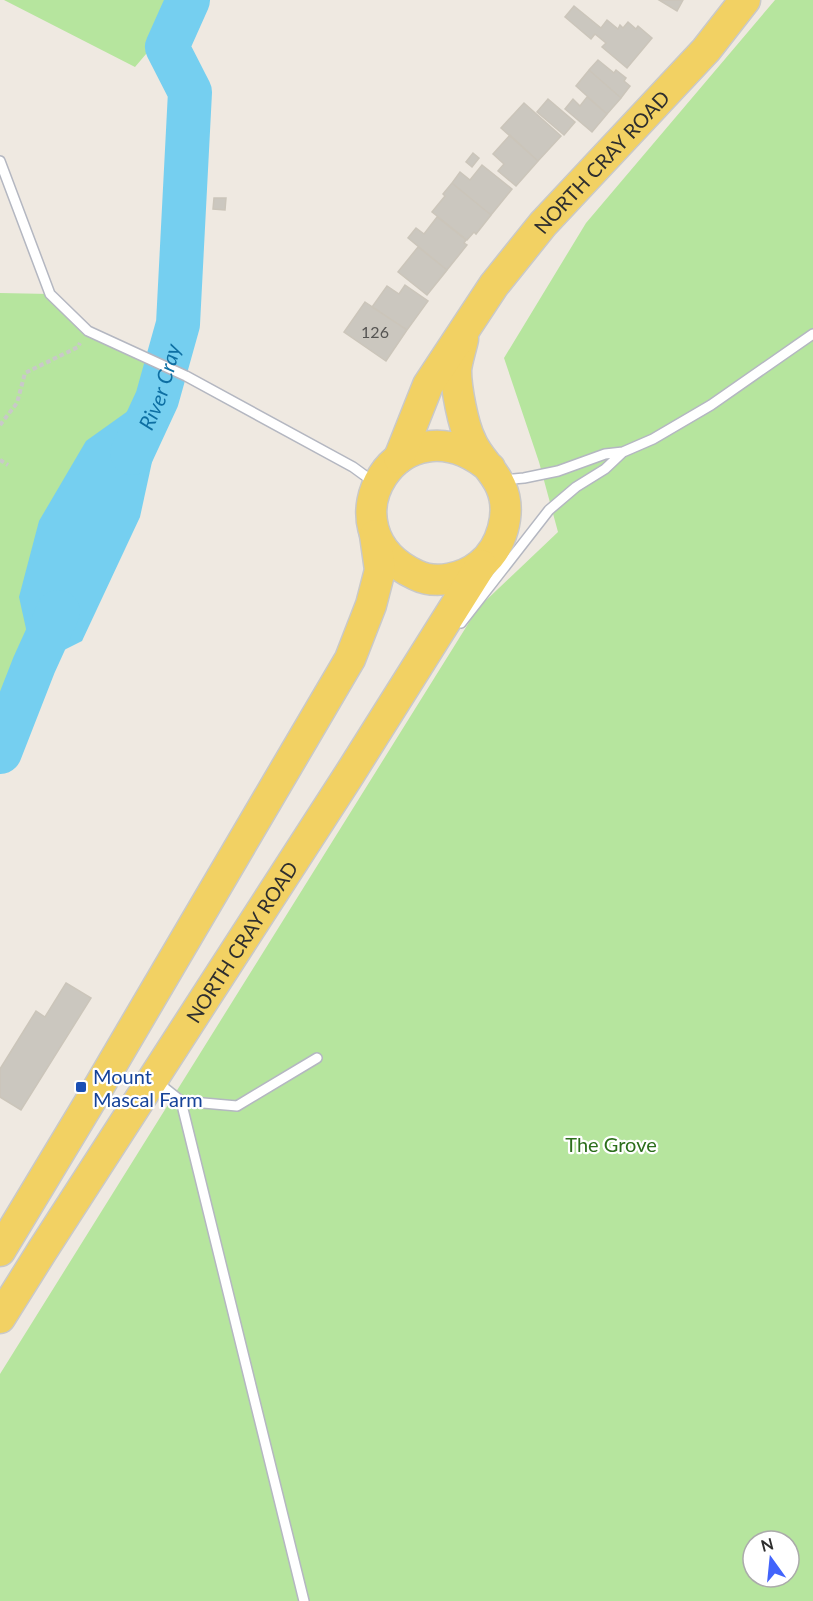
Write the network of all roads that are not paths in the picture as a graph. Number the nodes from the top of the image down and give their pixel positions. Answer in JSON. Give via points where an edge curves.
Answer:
{"nodes":[{"id":1,"x":745,"y":0,"type":"edge"},
{"id":2,"x":0,"y":161,"type":"edge"},
{"id":3,"x":464,"y":330,"type":"junction"},
{"id":4,"x":813,"y":334,"type":"edge"},
{"id":5,"x":623,"y":452,"type":"junction"},
{"id":6,"x":399,"y":458,"type":"junction"},
{"id":7,"x":493,"y":474,"type":"junction"},
{"id":8,"x":377,"y":484,"type":"junction"},
{"id":9,"x":375,"y":535,"type":"junction"},
{"id":10,"x":481,"y":565,"type":"junction"},
{"id":11,"x":454,"y":631,"type":"dead end"},
{"id":12,"x":440,"y":649,"type":"dead end"},
{"id":13,"x":402,"y":691,"type":"junction"},
{"id":14,"x":317,"y":1058,"type":"dead end"},
{"id":15,"x":153,"y":1079,"type":"junction"},
{"id":16,"x":181,"y":1101,"type":"junction"},
{"id":17,"x":0,"y":1251,"type":"edge"},
{"id":18,"x":0,"y":1318,"type":"edge"},
{"id":19,"x":304,"y":1601,"type":"edge"}],
"edges":[{"from":1,"to":3,"type":"main road","name":"NORTH CRAY ROAD","via":[[706,50],[543,224]]},
{"from":2,"to":8,"type":"lane","via":[[50,294],[88,331],[182,374],[353,467]]},
{"from":3,"to":6,"type":"main road","name":"NORTH CRAY ROAD","via":[[428,385]]},
{"from":3,"to":7,"type":"main road","via":[[456,370],[462,413],[471,443]]},
{"from":4,"to":5,"type":"lane","via":[[711,405]]},
{"from":5,"to":7,"type":"lane","via":[[605,453],[558,471],[524,478]]},
{"from":5,"to":11,"type":"lane","via":[[549,510]]},
{"from":6,"to":7,"type":"main road","via":[[436,445],[456,447],[474,455]]},
{"from":6,"to":8,"type":"main road"},
{"from":7,"to":10,"type":"main road","via":[[505,501],[504,529],[495,549]]},
{"from":8,"to":9,"type":"main road","via":[[371,518]]},
{"from":9,"to":10,"type":"main road","via":[[385,554],[400,568],[420,578],[441,580]]},
{"from":9,"to":17,"type":"main road","via":[[380,570],[350,659]]},
{"from":10,"to":13,"type":"main road","name":"NORTH CRAY ROAD"},
{"from":12,"to":13,"type":"lane"},
{"from":13,"to":15,"type":"main road","name":"NORTH CRAY ROAD"},
{"from":14,"to":16,"type":"lane","via":[[237,1106]]},
{"from":15,"to":16,"type":"lane"},
{"from":15,"to":18,"type":"main road","name":"NORTH CRAY ROAD"},
{"from":16,"to":19,"type":"lane"}]}
